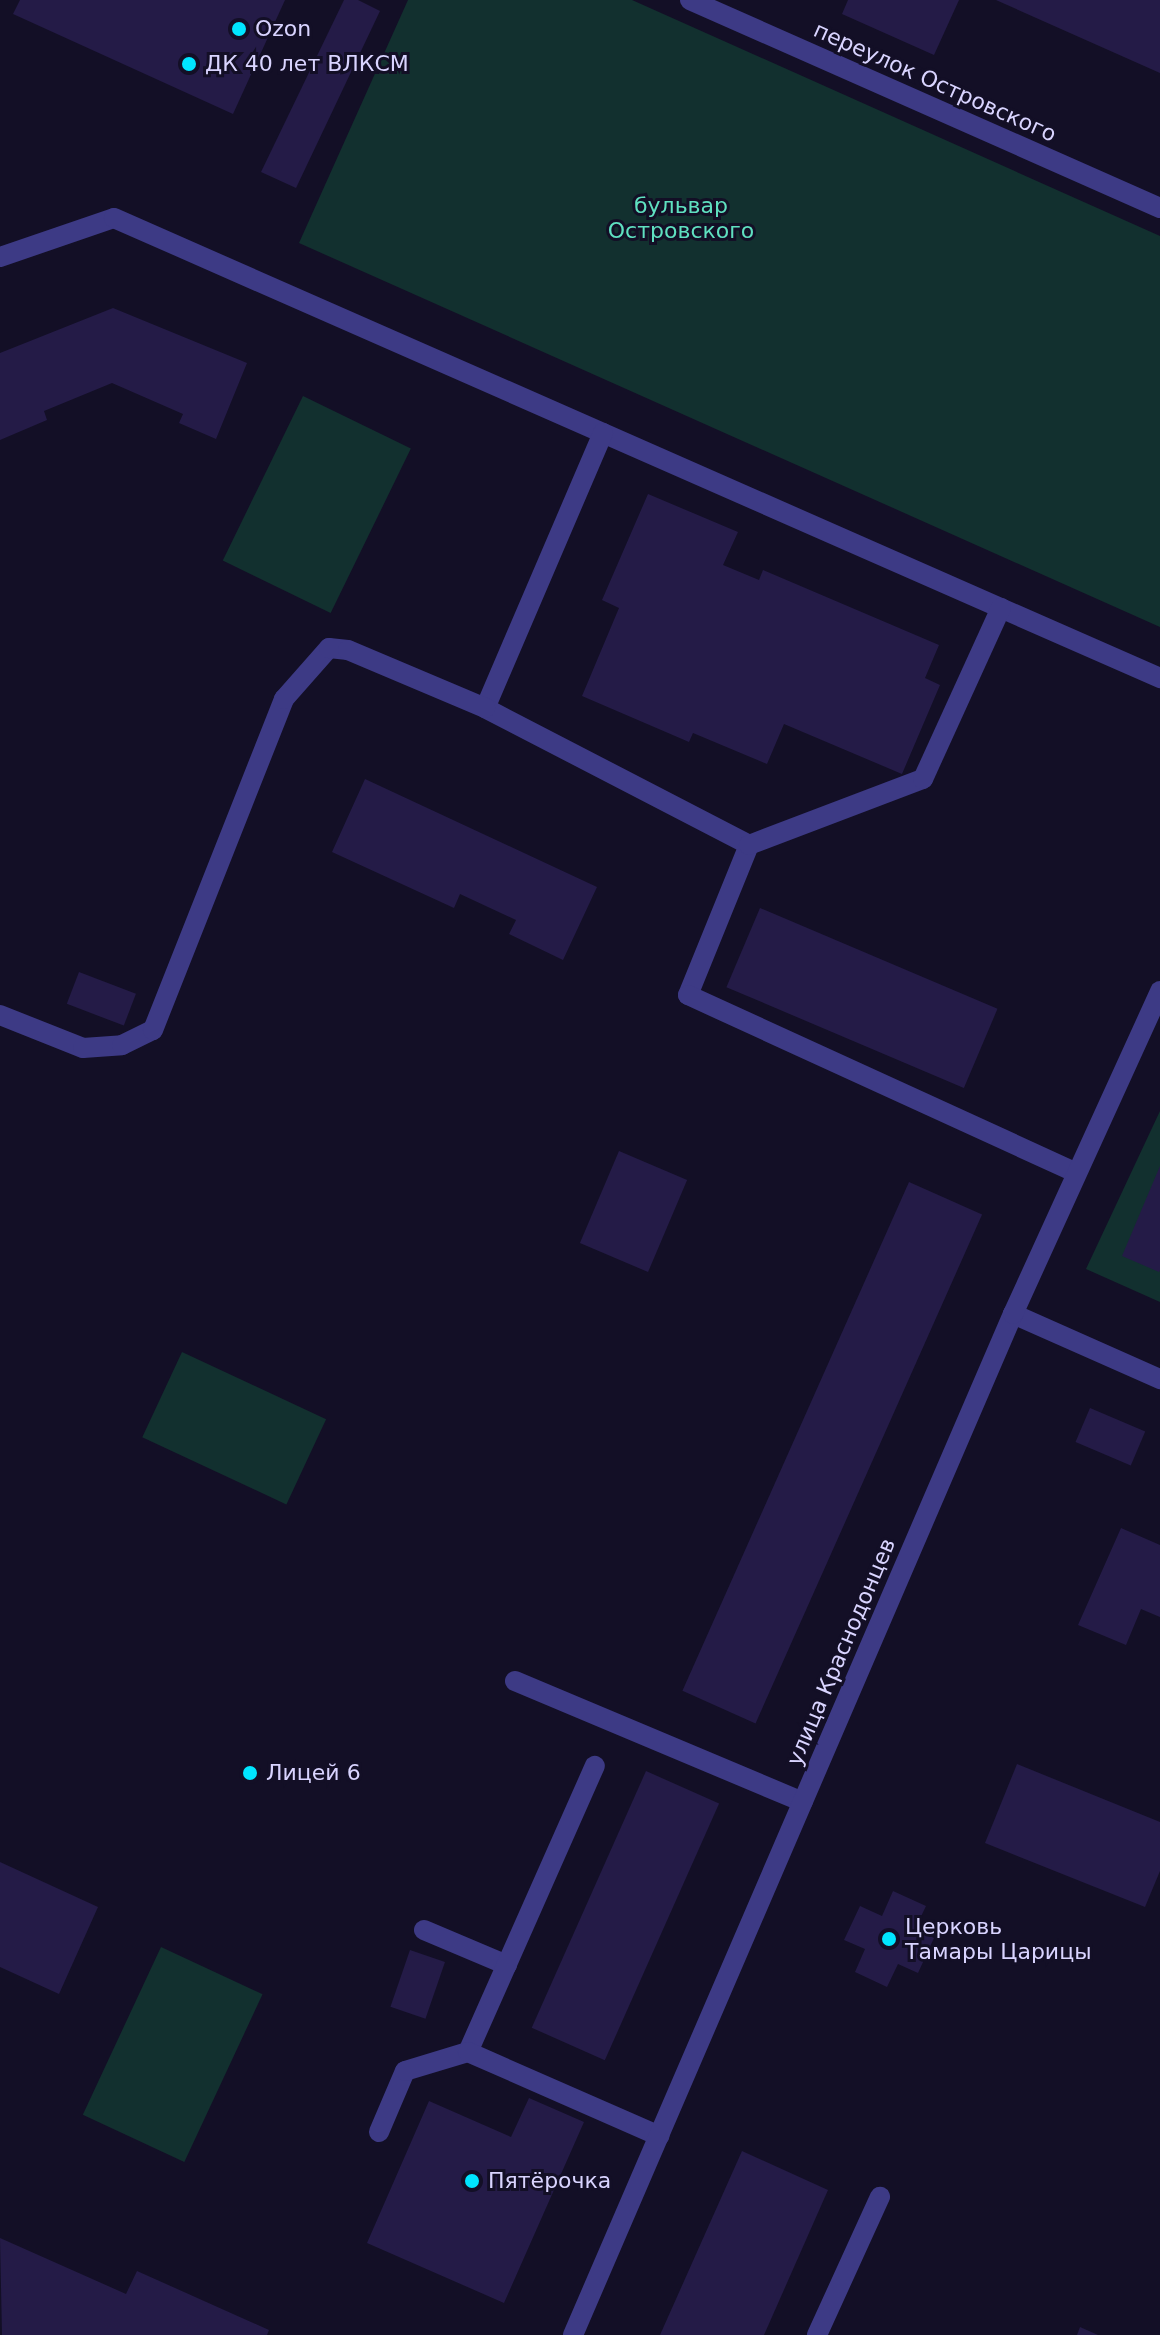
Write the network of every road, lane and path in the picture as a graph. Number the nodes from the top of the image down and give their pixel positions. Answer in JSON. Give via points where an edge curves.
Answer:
{"nodes":[{"id":1,"x":692,"y":0,"type":"edge"},
{"id":2,"x":1160,"y":208,"type":"edge"},
{"id":3,"x":0,"y":257,"type":"edge"},
{"id":4,"x":603,"y":433,"type":"junction"},
{"id":5,"x":1001,"y":608,"type":"junction"},
{"id":6,"x":1160,"y":678,"type":"edge"},
{"id":7,"x":485,"y":708,"type":"junction"},
{"id":8,"x":749,"y":845,"type":"junction"},
{"id":9,"x":1160,"y":991,"type":"edge"},
{"id":10,"x":0,"y":1015,"type":"edge"},
{"id":11,"x":1076,"y":1173,"type":"junction"},
{"id":12,"x":1013,"y":1314,"type":"junction"},
{"id":13,"x":1160,"y":1379,"type":"edge"},
{"id":14,"x":515,"y":1681,"type":"dead end"},
{"id":15,"x":595,"y":1766,"type":"dead end"},
{"id":16,"x":803,"y":1802,"type":"junction"},
{"id":17,"x":424,"y":1930,"type":"dead end"},
{"id":18,"x":507,"y":1965,"type":"junction"},
{"id":19,"x":468,"y":2052,"type":"junction"},
{"id":20,"x":379,"y":2132,"type":"dead end"},
{"id":21,"x":659,"y":2136,"type":"junction"},
{"id":22,"x":880,"y":2197,"type":"dead end"},
{"id":23,"x":573,"y":2335,"type":"edge"},
{"id":24,"x":817,"y":2335,"type":"edge"}],
"edges":[{"from":1,"to":2,"type":"street","name":"переулок Островского"},
{"from":3,"to":4,"type":"street","via":[[114,218]]},
{"from":4,"to":5,"type":"street"},
{"from":4,"to":7,"type":"street"},
{"from":5,"to":6,"type":"street"},
{"from":5,"to":8,"type":"street","via":[[923,779]]},
{"from":7,"to":8,"type":"street"},
{"from":7,"to":10,"type":"street","via":[[348,650],[329,648],[284,699],[153,1030],[122,1045],[83,1048]]},
{"from":8,"to":11,"type":"street","via":[[688,995]]},
{"from":9,"to":11,"type":"street","name":"улица Краснодонцев"},
{"from":11,"to":12,"type":"street","name":"улица Краснодонцев"},
{"from":12,"to":13,"type":"street"},
{"from":12,"to":16,"type":"street","name":"улица Краснодонцев"},
{"from":14,"to":16,"type":"street"},
{"from":15,"to":18,"type":"street"},
{"from":16,"to":21,"type":"street","name":"улица Краснодонцев"},
{"from":17,"to":18,"type":"street"},
{"from":18,"to":19,"type":"street"},
{"from":19,"to":20,"type":"street","via":[[405,2071]]},
{"from":19,"to":21,"type":"street"},
{"from":21,"to":23,"type":"street","name":"улица Краснодонцев"},
{"from":22,"to":24,"type":"street"}]}
